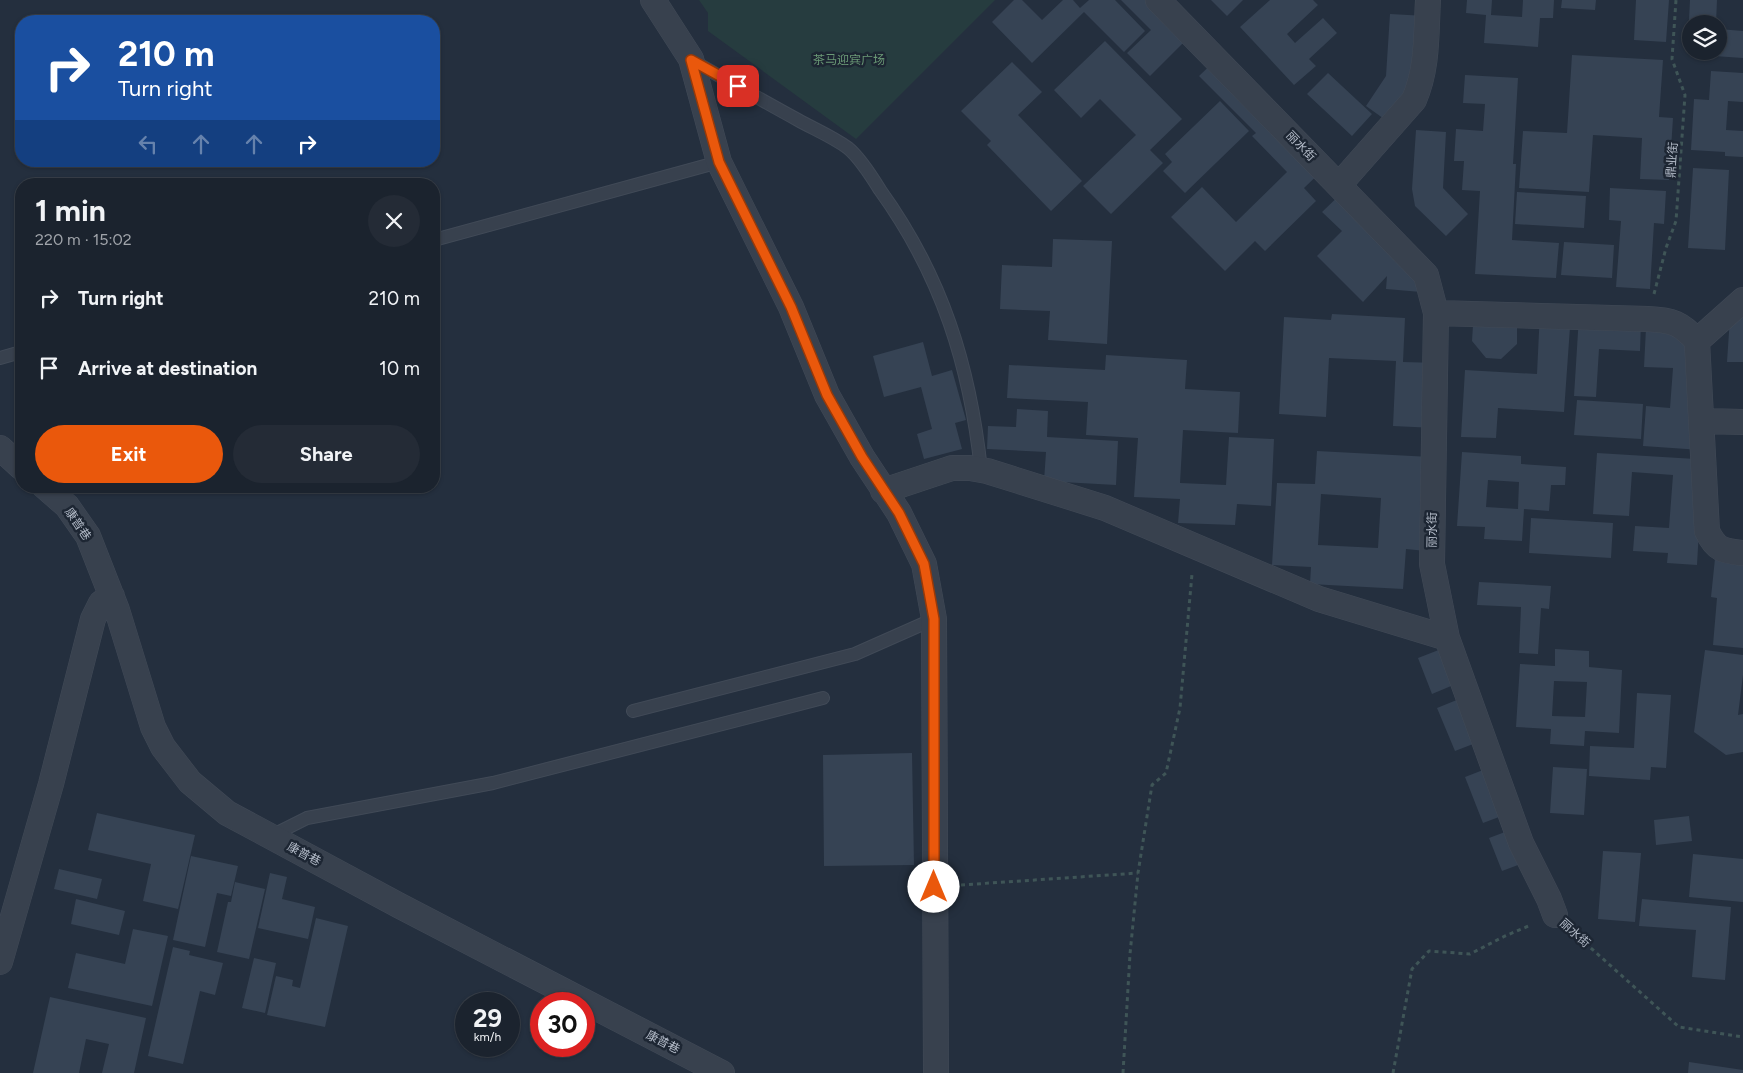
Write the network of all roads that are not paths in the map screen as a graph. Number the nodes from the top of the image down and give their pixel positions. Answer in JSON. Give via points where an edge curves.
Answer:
{"nodes":[{"id":1,"x":653,"y":0,"type":"edge"},
{"id":2,"x":1158,"y":0,"type":"edge"},
{"id":3,"x":1428,"y":0,"type":"edge"},
{"id":4,"x":691,"y":60,"type":"junction"},
{"id":5,"x":719,"y":162,"type":"junction"},
{"id":6,"x":1339,"y":184,"type":"junction"},
{"id":7,"x":440,"y":238,"type":"edge"},
{"id":8,"x":1743,"y":300,"type":"edge"},
{"id":9,"x":1436,"y":312,"type":"junction"},
{"id":10,"x":1697,"y":341,"type":"junction"},
{"id":11,"x":15,"y":354,"type":"edge"},
{"id":12,"x":0,"y":358,"type":"edge"},
{"id":13,"x":1702,"y":421,"type":"junction"},
{"id":14,"x":1743,"y":422,"type":"edge"},
{"id":15,"x":0,"y":448,"type":"edge"},
{"id":16,"x":15,"y":462,"type":"edge"},
{"id":17,"x":981,"y":470,"type":"junction"},
{"id":18,"x":883,"y":491,"type":"junction"},
{"id":19,"x":52,"y":493,"type":"edge"},
{"id":20,"x":1743,"y":553,"type":"edge"},
{"id":21,"x":112,"y":596,"type":"junction"},
{"id":22,"x":934,"y":619,"type":"junction"},
{"id":23,"x":1447,"y":638,"type":"junction"},
{"id":24,"x":823,"y":698,"type":"dead end"},
{"id":25,"x":633,"y":711,"type":"dead end"},
{"id":26,"x":271,"y":836,"type":"junction"},
{"id":27,"x":1555,"y":915,"type":"road end"},
{"id":28,"x":0,"y":962,"type":"edge"},
{"id":29,"x":722,"y":1073,"type":"edge"},
{"id":30,"x":936,"y":1073,"type":"edge"}],
"edges":[{"from":1,"to":4,"type":"street"},
{"from":2,"to":6,"type":"street","name":"丽水街"},
{"from":3,"to":6,"type":"street","via":[[1424,70],[1414,100]]},
{"from":4,"to":5,"type":"street"},
{"from":4,"to":17,"type":"lane","via":[[848,149],[889,202],[929,271],[959,348],[970,390]]},
{"from":5,"to":7,"type":"lane"},
{"from":5,"to":18,"type":"street","via":[[791,307],[827,395]]},
{"from":6,"to":9,"type":"street","name":"丽水街","via":[[1426,275]]},
{"from":8,"to":10,"type":"street"},
{"from":9,"to":10,"type":"street","via":[[1665,320],[1685,328]]},
{"from":9,"to":23,"type":"street","name":"丽水街","via":[[1432,564]]},
{"from":10,"to":13,"type":"street"},
{"from":11,"to":12,"type":"lane"},
{"from":13,"to":14,"type":"street"},
{"from":13,"to":20,"type":"street","via":[[1707,531],[1716,546],[1724,551]]},
{"from":15,"to":16,"type":"street"},
{"from":17,"to":18,"type":"street","via":[[952,468]]},
{"from":17,"to":23,"type":"street","via":[[1104,508],[1319,599]]},
{"from":18,"to":22,"type":"street","via":[[899,513],[924,564]]},
{"from":19,"to":21,"type":"street","name":"康普巷","via":[[67,506],[88,536]]},
{"from":21,"to":26,"type":"street","name":"康普巷","via":[[152,727],[163,747],[190,782],[227,813]]},
{"from":21,"to":28,"type":"street","via":[[101,603],[93,619],[51,784]]},
{"from":22,"to":25,"type":"lane","via":[[855,654]]},
{"from":22,"to":30,"type":"street"},
{"from":23,"to":27,"type":"street","name":"丽水街","via":[[1521,843]]},
{"from":24,"to":26,"type":"lane","via":[[493,783],[307,818]]},
{"from":26,"to":29,"type":"street","name":"康普巷"}]}
